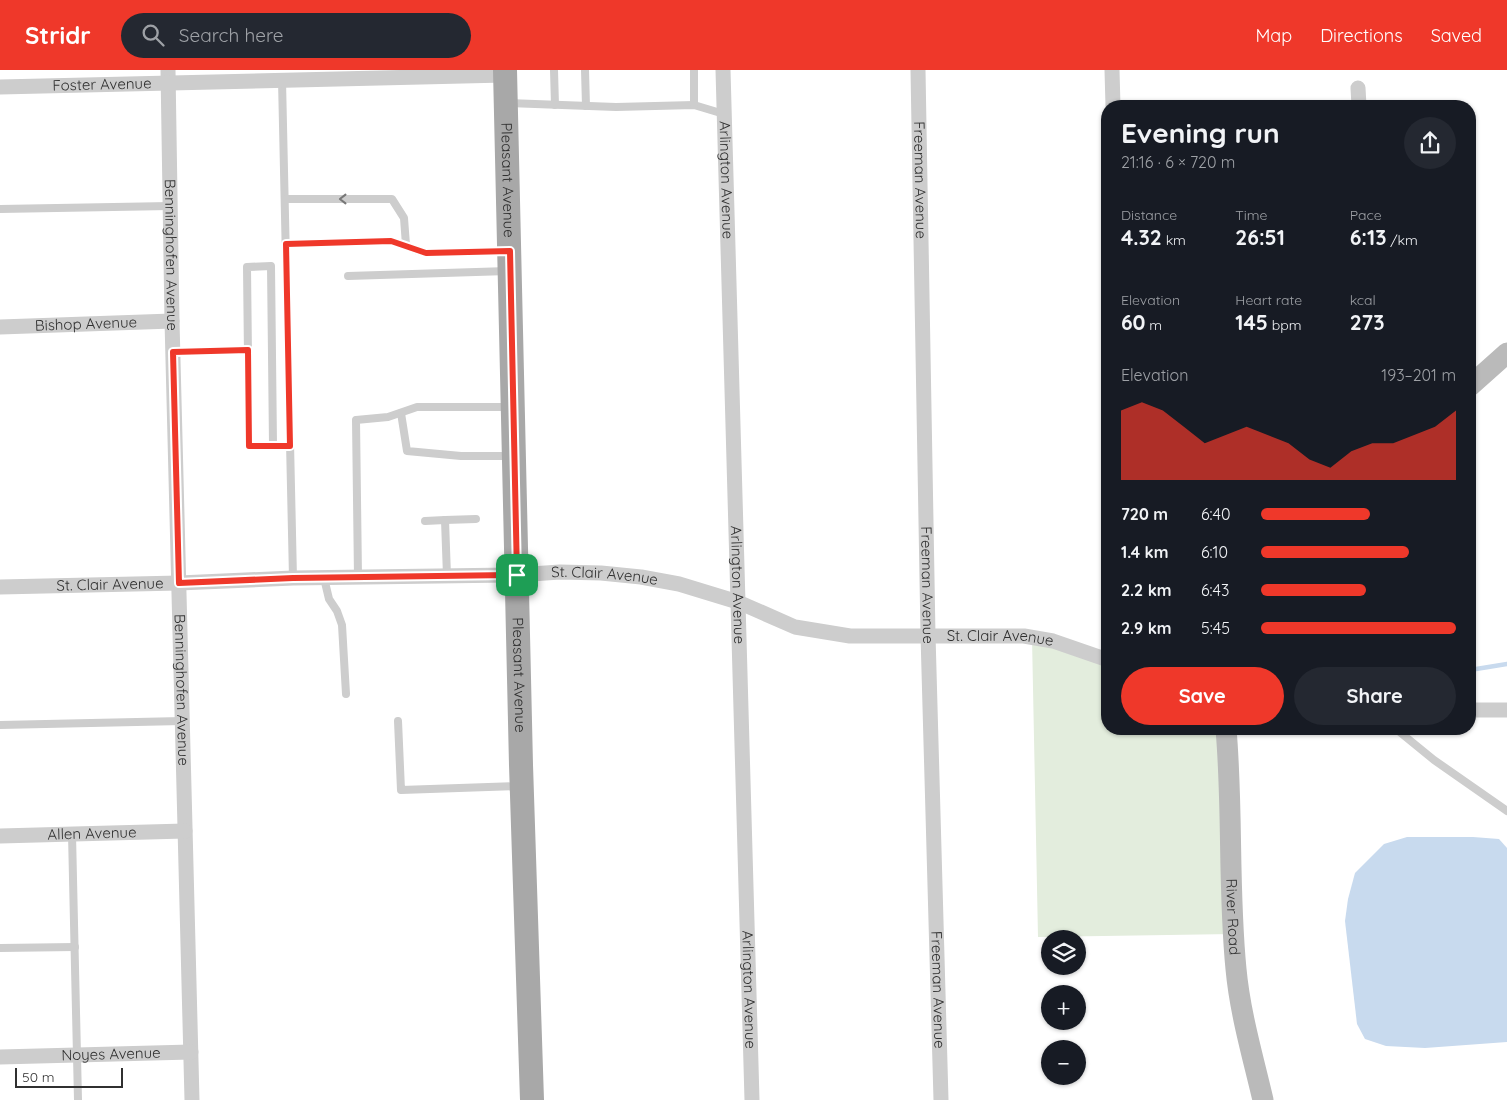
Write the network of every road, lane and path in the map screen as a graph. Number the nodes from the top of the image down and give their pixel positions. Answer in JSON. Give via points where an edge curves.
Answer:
{"nodes":[{"id":1,"x":554,"y":70,"type":"edge"},
{"id":2,"x":585,"y":70,"type":"edge"},
{"id":3,"x":694,"y":70,"type":"edge"},
{"id":4,"x":723,"y":70,"type":"edge"},
{"id":5,"x":918,"y":70,"type":"edge"},
{"id":6,"x":1112,"y":70,"type":"edge"},
{"id":7,"x":505,"y":72,"type":"edge"},
{"id":8,"x":351,"y":74,"type":"edge"},
{"id":9,"x":302,"y":75,"type":"edge"},
{"id":10,"x":168,"y":76,"type":"edge"},
{"id":11,"x":282,"y":80,"type":"junction"},
{"id":12,"x":0,"y":87,"type":"edge"},
{"id":13,"x":1358,"y":88,"type":"dead end"},
{"id":14,"x":1113,"y":100,"type":"edge"},
{"id":15,"x":1359,"y":100,"type":"edge"},
{"id":16,"x":506,"y":103,"type":"junction"},
{"id":17,"x":555,"y":105,"type":"junction"},
{"id":18,"x":694,"y":105,"type":"junction"},
{"id":19,"x":586,"y":106,"type":"junction"},
{"id":20,"x":724,"y":114,"type":"junction"},
{"id":21,"x":285,"y":199,"type":"junction"},
{"id":22,"x":170,"y":206,"type":"junction"},
{"id":23,"x":0,"y":210,"type":"edge"},
{"id":24,"x":286,"y":244,"type":"junction"},
{"id":25,"x":406,"y":245,"type":"junction"},
{"id":26,"x":510,"y":261,"type":"junction"},
{"id":27,"x":348,"y":276,"type":"dead end"},
{"id":28,"x":172,"y":321,"type":"junction"},
{"id":29,"x":0,"y":327,"type":"edge"},
{"id":30,"x":248,"y":350,"type":"junction"},
{"id":31,"x":173,"y":352,"type":"junction"},
{"id":32,"x":1507,"y":353,"type":"edge"},
{"id":33,"x":1476,"y":381,"type":"edge"},
{"id":34,"x":514,"y":407,"type":"junction"},
{"id":35,"x":401,"y":413,"type":"junction"},
{"id":36,"x":273,"y":445,"type":"junction"},
{"id":37,"x":290,"y":446,"type":"junction"},
{"id":38,"x":515,"y":456,"type":"junction"},
{"id":39,"x":476,"y":519,"type":"dead end"},
{"id":40,"x":445,"y":520,"type":"junction"},
{"id":41,"x":425,"y":521,"type":"dead end"},
{"id":42,"x":517,"y":575,"type":"junction"},
{"id":43,"x":447,"y":576,"type":"junction"},
{"id":44,"x":358,"y":577,"type":"junction"},
{"id":45,"x":293,"y":578,"type":"junction"},
{"id":46,"x":324,"y":578,"type":"junction"},
{"id":47,"x":179,"y":583,"type":"junction"},
{"id":48,"x":0,"y":587,"type":"edge"},
{"id":49,"x":738,"y":602,"type":"junction"},
{"id":50,"x":928,"y":635,"type":"junction"},
{"id":51,"x":1101,"y":658,"type":"edge"},
{"id":52,"x":346,"y":694,"type":"dead end"},
{"id":53,"x":1476,"y":710,"type":"edge"},
{"id":54,"x":1507,"y":710,"type":"edge"},
{"id":55,"x":182,"y":721,"type":"junction"},
{"id":56,"x":398,"y":721,"type":"dead end"},
{"id":57,"x":0,"y":726,"type":"edge"},
{"id":58,"x":1226,"y":735,"type":"edge"},
{"id":59,"x":1403,"y":735,"type":"edge"},
{"id":60,"x":522,"y":786,"type":"junction"},
{"id":61,"x":1507,"y":811,"type":"edge"},
{"id":62,"x":185,"y":831,"type":"junction"},
{"id":63,"x":72,"y":834,"type":"junction"},
{"id":64,"x":0,"y":836,"type":"edge"},
{"id":65,"x":75,"y":947,"type":"junction"},
{"id":66,"x":0,"y":948,"type":"edge"},
{"id":67,"x":192,"y":1052,"type":"junction"},
{"id":68,"x":78,"y":1055,"type":"junction"},
{"id":69,"x":0,"y":1057,"type":"edge"},
{"id":70,"x":78,"y":1100,"type":"edge"},
{"id":71,"x":192,"y":1100,"type":"edge"},
{"id":72,"x":532,"y":1100,"type":"edge"},
{"id":73,"x":752,"y":1100,"type":"edge"},
{"id":74,"x":941,"y":1100,"type":"edge"},
{"id":75,"x":1263,"y":1100,"type":"edge"}],
"edges":[{"from":1,"to":17,"type":"lane"},
{"from":2,"to":19,"type":"lane"},
{"from":3,"to":18,"type":"lane"},
{"from":4,"to":20,"type":"street","name":"Arlington Avenue"},
{"from":5,"to":50,"type":"street","name":"Freeman Avenue"},
{"from":6,"to":14,"type":"street"},
{"from":7,"to":8,"type":"street","name":"Foster Avenue"},
{"from":7,"to":16,"type":"main road","name":"Pleasant Avenue"},
{"from":8,"to":9,"type":"street","name":"Foster Avenue"},
{"from":9,"to":11,"type":"street","name":"Foster Avenue"},
{"from":10,"to":11,"type":"street","name":"Foster Avenue"},
{"from":10,"to":12,"type":"street","name":"Foster Avenue"},
{"from":10,"to":22,"type":"street","name":"Benninghofen Avenue"},
{"from":11,"to":21,"type":"lane"},
{"from":13,"to":15,"type":"street"},
{"from":16,"to":17,"type":"lane"},
{"from":16,"to":26,"type":"main road","name":"Pleasant Avenue"},
{"from":17,"to":19,"type":"lane"},
{"from":18,"to":19,"type":"lane"},
{"from":18,"to":20,"type":"lane"},
{"from":20,"to":49,"type":"street","name":"Arlington Avenue"},
{"from":21,"to":24,"type":"lane"},
{"from":25,"to":21,"type":"lane","one_way":true,"via":[[404,218],[392,199]]},
{"from":22,"to":23,"type":"lane"},
{"from":22,"to":28,"type":"street","name":"Benninghofen Avenue"},
{"from":24,"to":25,"type":"lane","via":[[391,241]]},
{"from":24,"to":37,"type":"lane"},
{"from":25,"to":26,"type":"lane","via":[[426,253]]},
{"from":26,"to":27,"type":"lane"},
{"from":26,"to":34,"type":"main road","name":"Pleasant Avenue"},
{"from":28,"to":29,"type":"street","name":"Bishop Avenue"},
{"from":28,"to":31,"type":"street","name":"Benninghofen Avenue"},
{"from":30,"to":31,"type":"lane"},
{"from":30,"to":36,"type":"lane","via":[[249,446]]},
{"from":30,"to":36,"type":"lane","via":[[246,267],[271,266]]},
{"from":31,"to":47,"type":"street","name":"Benninghofen Avenue"},
{"from":32,"to":33,"type":"street"},
{"from":34,"to":35,"type":"lane","via":[[417,407]]},
{"from":34,"to":38,"type":"main road","name":"Pleasant Avenue"},
{"from":35,"to":38,"type":"lane","via":[[407,451]]},
{"from":35,"to":44,"type":"lane","via":[[356,420]]},
{"from":36,"to":37,"type":"lane"},
{"from":37,"to":45,"type":"lane"},
{"from":38,"to":42,"type":"main road","name":"Pleasant Avenue"},
{"from":39,"to":40,"type":"lane"},
{"from":40,"to":41,"type":"lane"},
{"from":40,"to":43,"type":"lane"},
{"from":42,"to":43,"type":"street","name":"St. Clair Avenue"},
{"from":42,"to":49,"type":"street","name":"St. Clair Avenue","via":[[578,572],[641,577],[679,584]]},
{"from":42,"to":60,"type":"main road","name":"Pleasant Avenue"},
{"from":43,"to":44,"type":"street","name":"St. Clair Avenue"},
{"from":44,"to":46,"type":"street","name":"St. Clair Avenue"},
{"from":45,"to":46,"type":"street","name":"St. Clair Avenue"},
{"from":45,"to":47,"type":"street","name":"St. Clair Avenue"},
{"from":46,"to":52,"type":"lane","via":[[342,625]]},
{"from":47,"to":48,"type":"street","name":"St. Clair Avenue"},
{"from":47,"to":55,"type":"street","name":"Benninghofen Avenue"},
{"from":49,"to":50,"type":"street","name":"St. Clair Avenue","via":[[795,627],[850,636]]},
{"from":49,"to":73,"type":"street","name":"Arlington Avenue"},
{"from":50,"to":51,"type":"street","name":"St. Clair Avenue","via":[[1024,636],[1053,641]]},
{"from":50,"to":74,"type":"street","name":"Freeman Avenue"},
{"from":53,"to":54,"type":"street"},
{"from":55,"to":57,"type":"lane"},
{"from":55,"to":62,"type":"street","name":"Benninghofen Avenue"},
{"from":56,"to":60,"type":"lane","via":[[401,790]]},
{"from":58,"to":75,"type":"street","name":"River Road","via":[[1236,970]]},
{"from":59,"to":61,"type":"lane"},
{"from":60,"to":72,"type":"main road","name":"Pleasant Avenue"},
{"from":62,"to":63,"type":"street","name":"Allen Avenue"},
{"from":62,"to":67,"type":"street","name":"Benninghofen Avenue"},
{"from":63,"to":64,"type":"street","name":"Allen Avenue"},
{"from":63,"to":65,"type":"lane"},
{"from":65,"to":66,"type":"lane"},
{"from":65,"to":68,"type":"lane"},
{"from":67,"to":68,"type":"street","name":"Noyes Avenue"},
{"from":67,"to":71,"type":"street","name":"Benninghofen Avenue"},
{"from":68,"to":69,"type":"street","name":"Noyes Avenue"},
{"from":68,"to":70,"type":"lane"}]}
